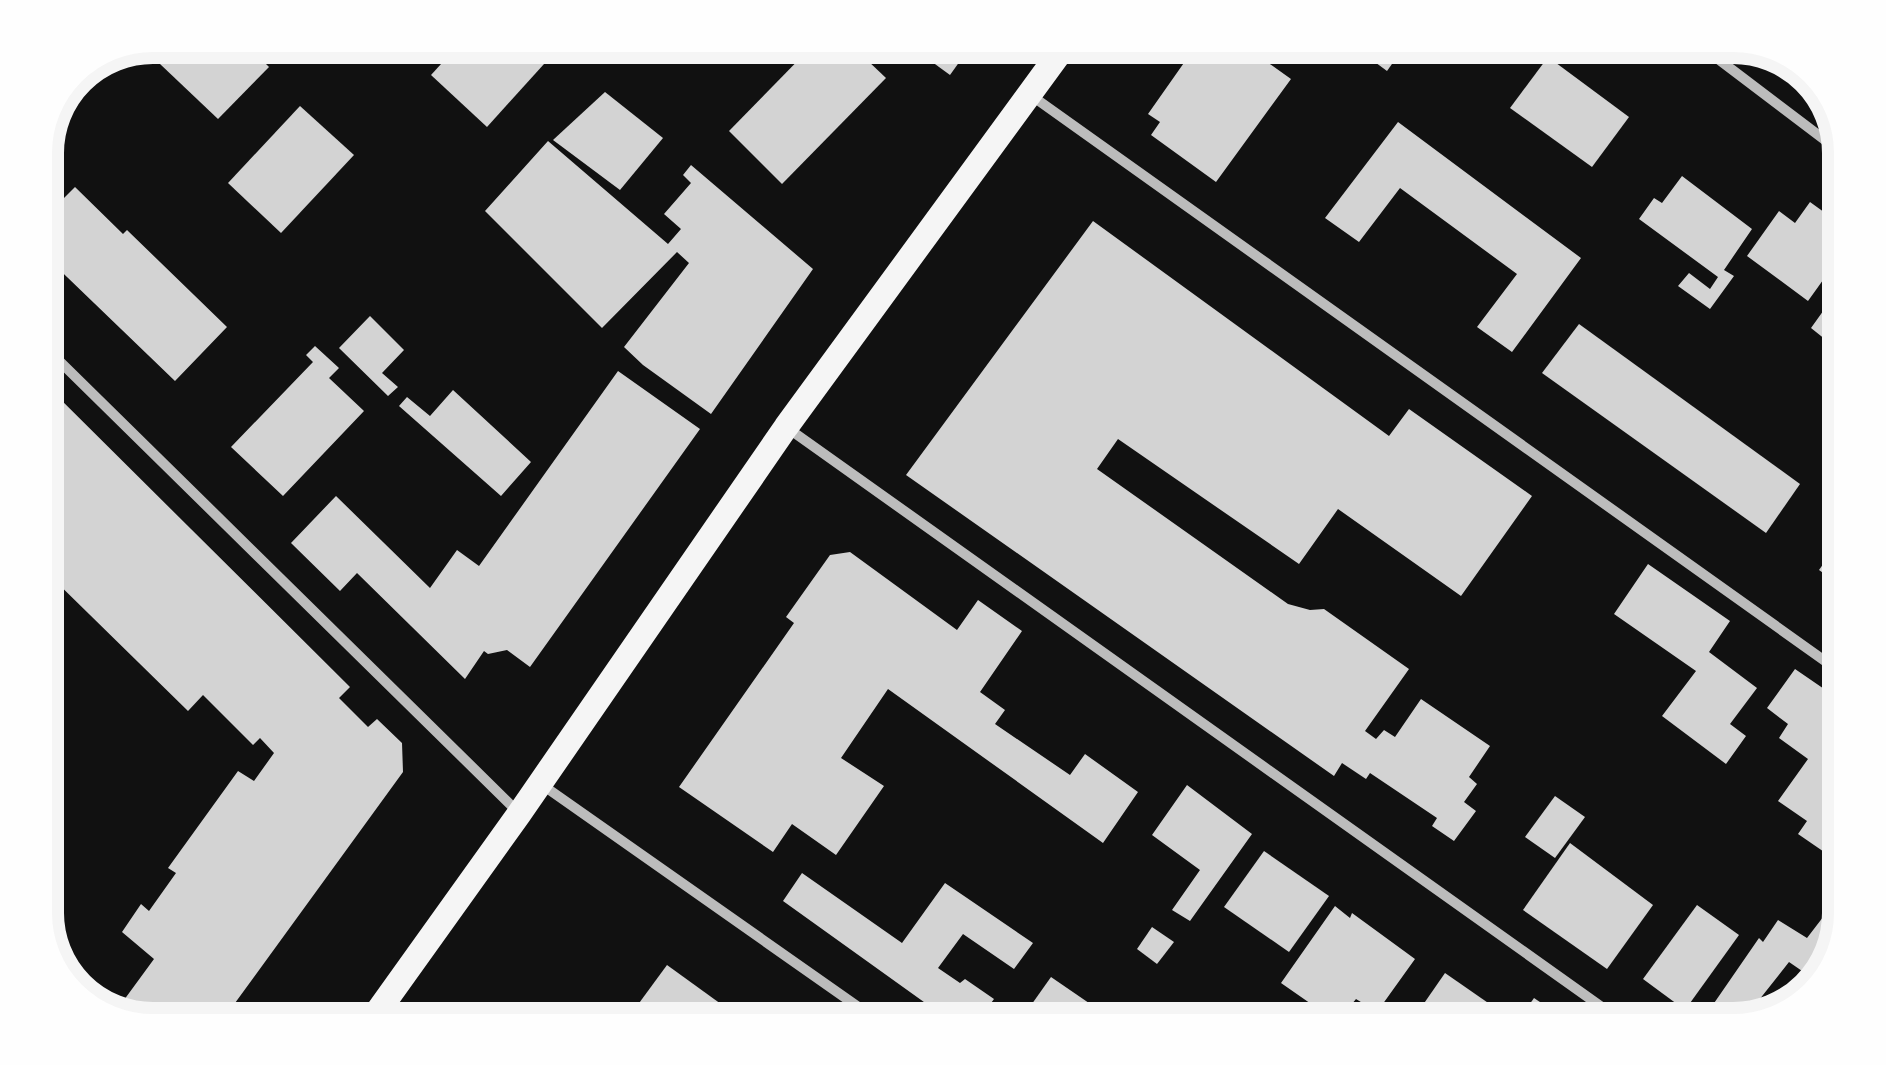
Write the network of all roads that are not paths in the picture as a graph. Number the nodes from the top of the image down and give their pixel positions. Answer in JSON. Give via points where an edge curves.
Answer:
{"nodes":[{"id":1,"x":1056,"y":58,"type":"edge"},
{"id":2,"x":1716,"y":58,"type":"edge"},
{"id":3,"x":1030,"y":95,"type":"junction"},
{"id":4,"x":1828,"y":142,"type":"edge"},
{"id":5,"x":58,"y":360,"type":"edge"},
{"id":6,"x":786,"y":427,"type":"junction"},
{"id":7,"x":1828,"y":663,"type":"edge"},
{"id":8,"x":540,"y":784,"type":"junction"},
{"id":9,"x":520,"y":814,"type":"junction"},
{"id":10,"x":380,"y":1008,"type":"edge"},
{"id":11,"x":860,"y":1008,"type":"edge"},
{"id":12,"x":1603,"y":1008,"type":"edge"}],
"edges":[{"from":1,"to":3,"type":"main road"},
{"from":2,"to":4,"type":"street"},
{"from":3,"to":6,"type":"main road"},
{"from":3,"to":7,"type":"street"},
{"from":5,"to":9,"type":"street"},
{"from":6,"to":8,"type":"main road"},
{"from":6,"to":12,"type":"street"},
{"from":8,"to":9,"type":"main road"},
{"from":8,"to":11,"type":"street"},
{"from":9,"to":10,"type":"main road"}]}
